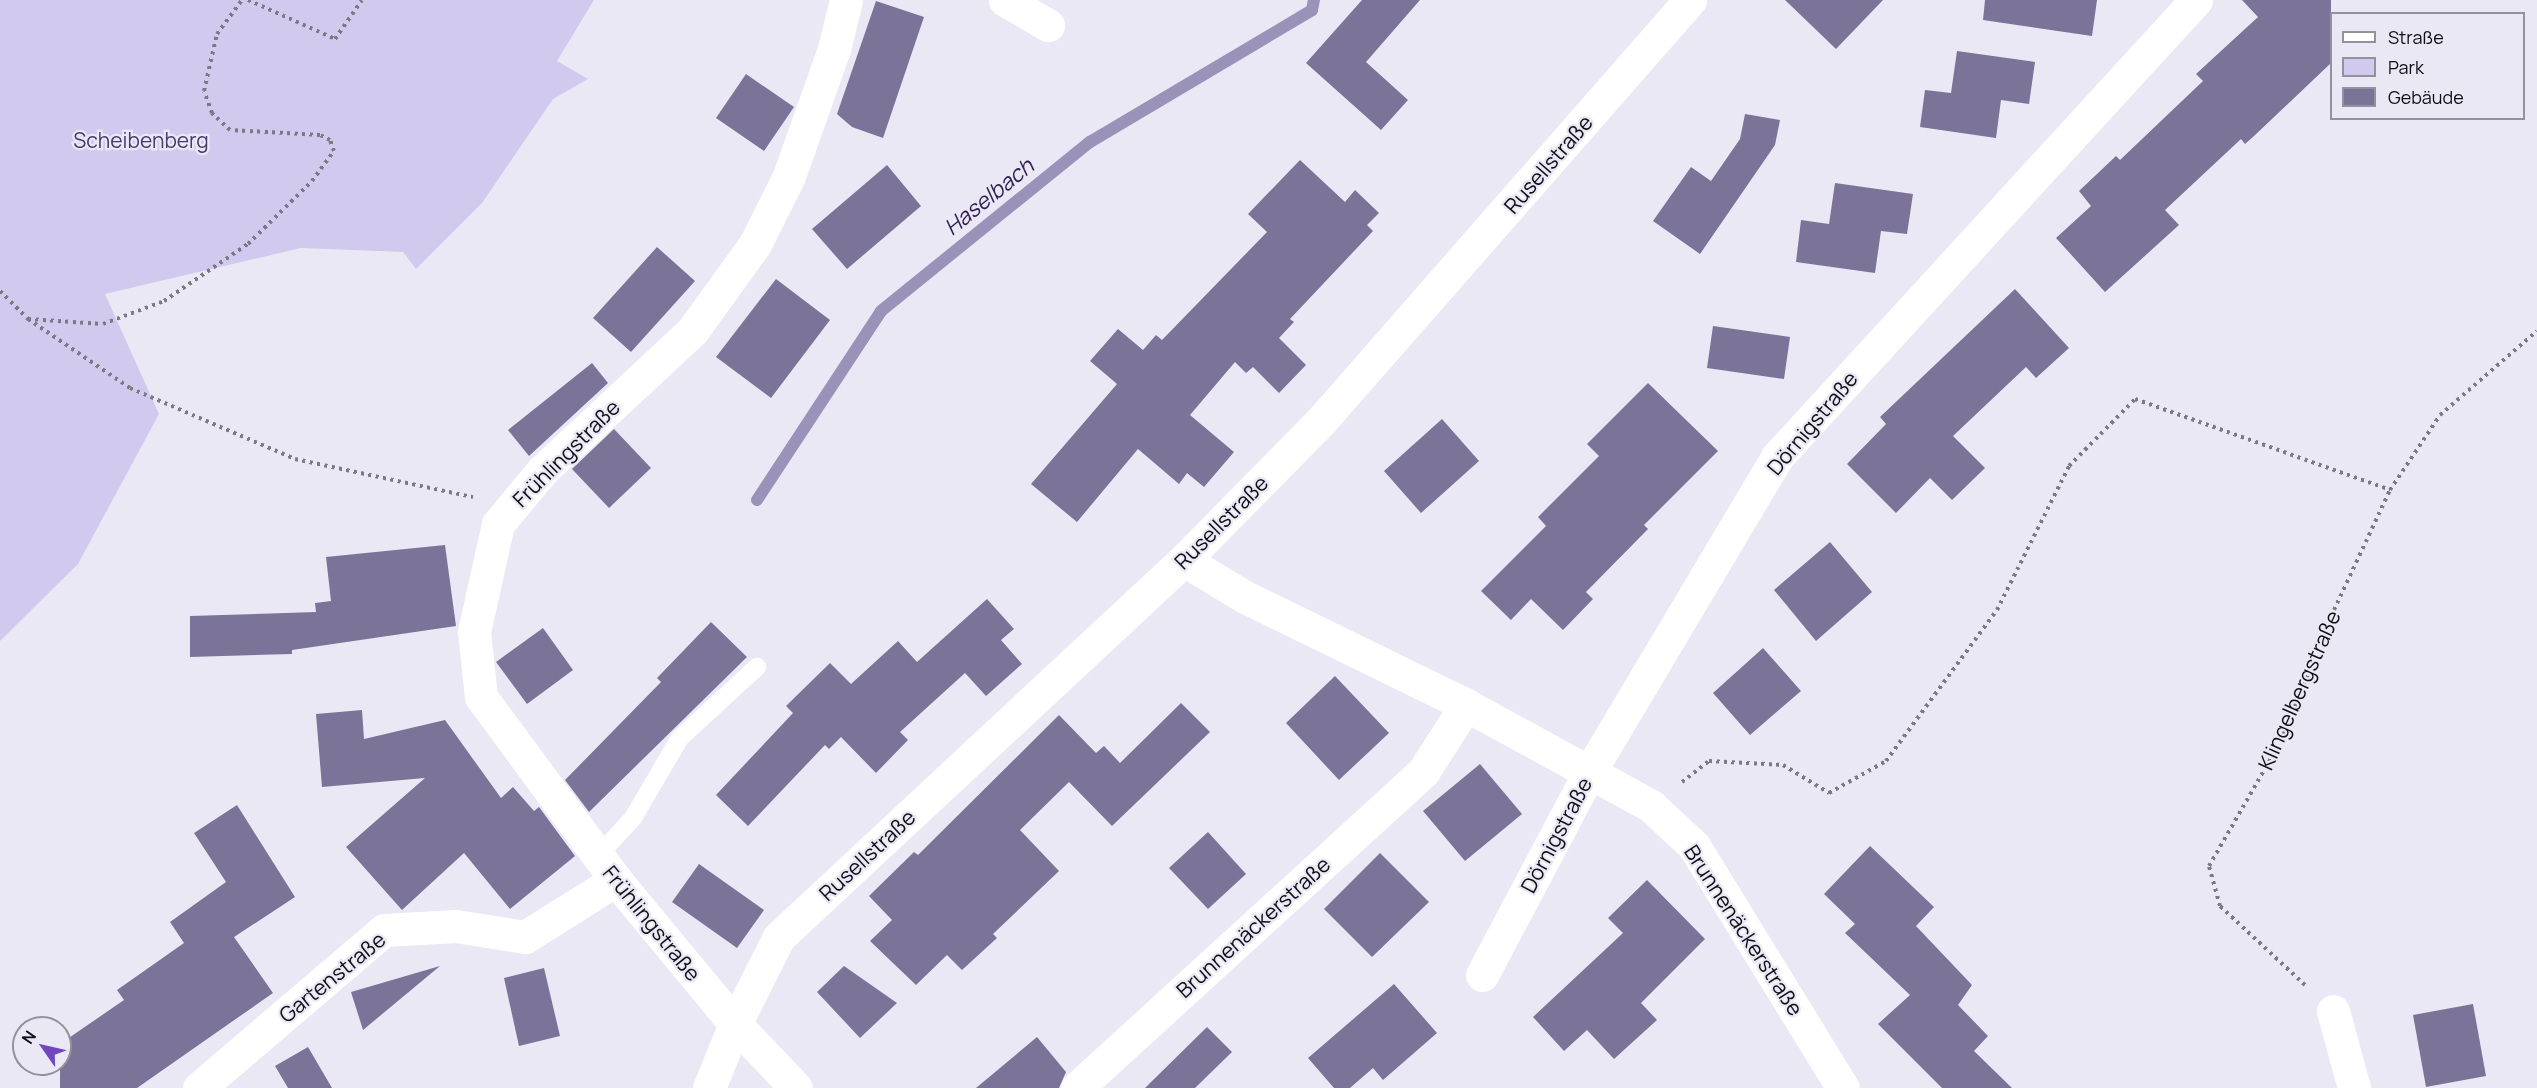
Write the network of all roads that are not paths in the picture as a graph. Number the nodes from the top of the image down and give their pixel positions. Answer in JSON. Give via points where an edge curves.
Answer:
{"nodes":[{"id":1,"x":846,"y":0,"type":"edge"},
{"id":2,"x":1005,"y":0,"type":"edge"},
{"id":3,"x":1690,"y":0,"type":"edge"},
{"id":4,"x":2196,"y":0,"type":"edge"},
{"id":5,"x":1048,"y":25,"type":"dead end"},
{"id":6,"x":1184,"y":560,"type":"junction"},
{"id":7,"x":757,"y":667,"type":"dead end"},
{"id":8,"x":1466,"y":705,"type":"junction"},
{"id":9,"x":1590,"y":771,"type":"junction"},
{"id":10,"x":607,"y":868,"type":"junction"},
{"id":11,"x":1482,"y":975,"type":"dead end"},
{"id":12,"x":2333,"y":1011,"type":"road end"},
{"id":13,"x":735,"y":1024,"type":"junction"},
{"id":14,"x":199,"y":1088,"type":"edge"},
{"id":15,"x":709,"y":1088,"type":"edge"},
{"id":16,"x":796,"y":1088,"type":"edge"},
{"id":17,"x":1077,"y":1088,"type":"edge"},
{"id":18,"x":1844,"y":1088,"type":"edge"},
{"id":19,"x":2354,"y":1088,"type":"edge"}],
"edges":[{"from":1,"to":10,"type":"street","name":"Frühlingstraße","via":[[834,49],[789,176],[755,244],[693,330],[542,471],[498,524],[474,632],[481,697]]},
{"from":2,"to":5,"type":"street"},
{"from":3,"to":6,"type":"street","name":"Rusellstraße","via":[[1321,421]]},
{"from":4,"to":9,"type":"street","name":"Dörnigstraße","via":[[1777,457]]},
{"from":6,"to":8,"type":"street","name":"Brunnenäckerstraße","via":[[1245,597]]},
{"from":6,"to":13,"type":"street","name":"Rusellstraße","via":[[779,937]]},
{"from":7,"to":10,"type":"lane","via":[[680,738]]},
{"from":8,"to":9,"type":"street","name":"Brunnenäckerstraße"},
{"from":8,"to":17,"type":"street","name":"Brunnenäckerstraße","via":[[1423,772]]},
{"from":9,"to":11,"type":"street","name":"Dörnigstraße"},
{"from":9,"to":18,"type":"street","name":"Brunnenäckerstraße","via":[[1651,806],[1694,846]]},
{"from":10,"to":13,"type":"street","name":"Frühlingstraße"},
{"from":10,"to":14,"type":"street","name":"Gartenstraße","via":[[525,937],[456,926],[384,930]]},
{"from":12,"to":19,"type":"street"},
{"from":13,"to":15,"type":"street","name":"Rusellstraße"},
{"from":13,"to":16,"type":"street","name":"Frühlingstraße"}]}
